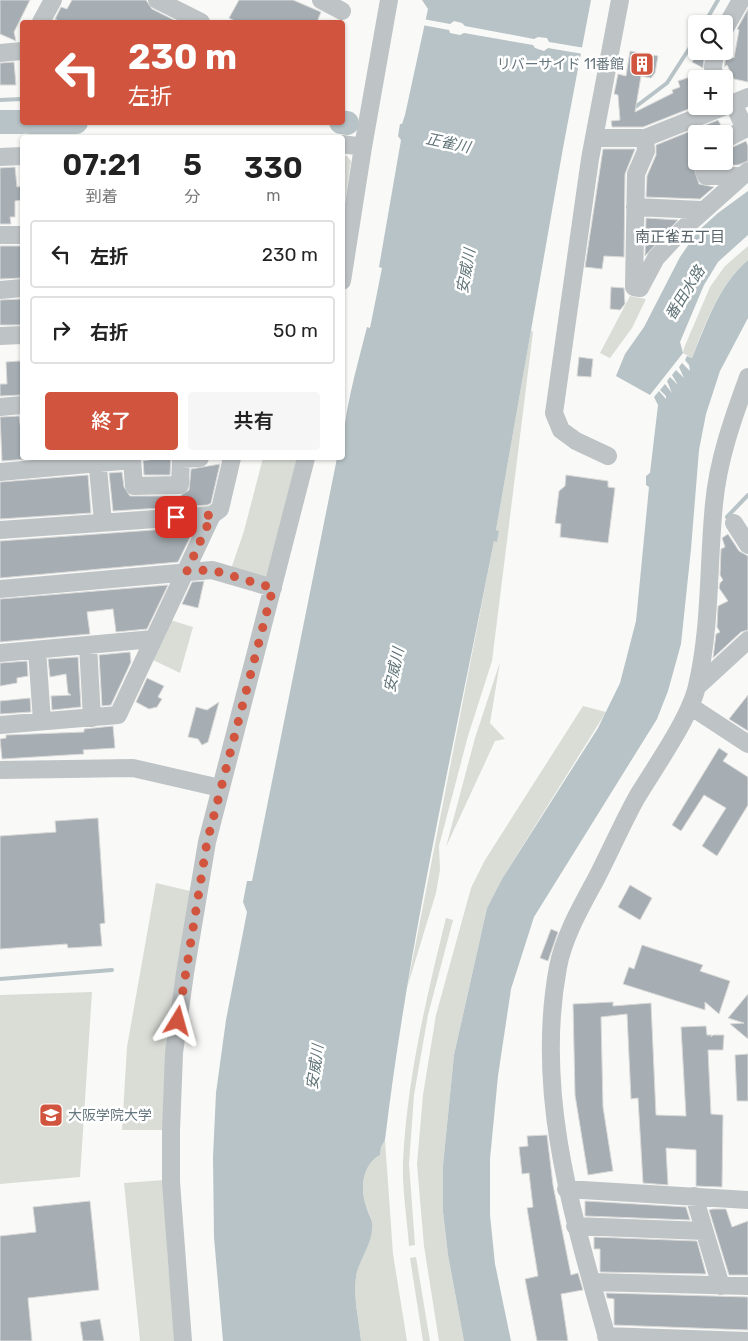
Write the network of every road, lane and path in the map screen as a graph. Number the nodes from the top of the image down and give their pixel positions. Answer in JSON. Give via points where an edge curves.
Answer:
{"nodes":[{"id":1,"x":53,"y":0,"type":"edge"},
{"id":2,"x":157,"y":0,"type":"edge"},
{"id":3,"x":320,"y":0,"type":"edge"},
{"id":4,"x":389,"y":0,"type":"edge"},
{"id":5,"x":620,"y":0,"type":"edge"},
{"id":6,"x":741,"y":0,"type":"edge"},
{"id":7,"x":748,"y":5,"type":"edge"},
{"id":8,"x":342,"y":11,"type":"edge"},
{"id":9,"x":732,"y":15,"type":"edge"},
{"id":10,"x":42,"y":20,"type":"edge"},
{"id":11,"x":197,"y":20,"type":"edge"},
{"id":12,"x":20,"y":51,"type":"edge"},
{"id":13,"x":0,"y":53,"type":"edge"},
{"id":14,"x":733,"y":101,"type":"edge"},
{"id":15,"x":700,"y":115,"type":"edge"},
{"id":16,"x":733,"y":135,"type":"edge"},
{"id":17,"x":594,"y":138,"type":"junction"},
{"id":18,"x":645,"y":138,"type":"junction"},
{"id":19,"x":345,"y":144,"type":"edge"},
{"id":20,"x":363,"y":147,"type":"junction"},
{"id":21,"x":20,"y":156,"type":"edge"},
{"id":22,"x":0,"y":157,"type":"edge"},
{"id":23,"x":704,"y":170,"type":"edge"},
{"id":24,"x":745,"y":173,"type":"edge"},
{"id":25,"x":635,"y":207,"type":"junction"},
{"id":26,"x":701,"y":210,"type":"junction"},
{"id":27,"x":0,"y":235,"type":"edge"},
{"id":28,"x":20,"y":235,"type":"edge"},
{"id":29,"x":345,"y":262,"type":"edge"},
{"id":30,"x":20,"y":288,"type":"edge"},
{"id":31,"x":0,"y":290,"type":"edge"},
{"id":32,"x":20,"y":335,"type":"edge"},
{"id":33,"x":0,"y":336,"type":"edge"},
{"id":34,"x":748,"y":377,"type":"edge"},
{"id":35,"x":20,"y":405,"type":"edge"},
{"id":36,"x":0,"y":407,"type":"edge"},
{"id":37,"x":608,"y":456,"type":"dead end"},
{"id":38,"x":97,"y":460,"type":"edge"},
{"id":39,"x":132,"y":460,"type":"edge"},
{"id":40,"x":132,"y":460,"type":"edge"},
{"id":41,"x":181,"y":460,"type":"edge"},
{"id":42,"x":232,"y":460,"type":"edge"},
{"id":43,"x":305,"y":460,"type":"edge"},
{"id":44,"x":0,"y":472,"type":"edge"},
{"id":45,"x":212,"y":515,"type":"junction"},
{"id":46,"x":102,"y":522,"type":"junction"},
{"id":47,"x":734,"y":523,"type":"dead end"},
{"id":48,"x":0,"y":530,"type":"edge"},
{"id":49,"x":748,"y":545,"type":"edge"},
{"id":50,"x":187,"y":571,"type":"junction"},
{"id":51,"x":273,"y":588,"type":"junction"},
{"id":52,"x":0,"y":589,"type":"edge"},
{"id":53,"x":153,"y":639,"type":"junction"},
{"id":54,"x":748,"y":640,"type":"edge"},
{"id":55,"x":88,"y":645,"type":"junction"},
{"id":56,"x":37,"y":650,"type":"junction"},
{"id":57,"x":0,"y":653,"type":"edge"},
{"id":58,"x":697,"y":687,"type":"junction"},
{"id":59,"x":690,"y":706,"type":"junction"},
{"id":60,"x":92,"y":718,"type":"junction"},
{"id":61,"x":42,"y":721,"type":"junction"},
{"id":62,"x":0,"y":725,"type":"edge"},
{"id":63,"x":748,"y":744,"type":"edge"},
{"id":64,"x":0,"y":770,"type":"edge"},
{"id":65,"x":220,"y":788,"type":"junction"},
{"id":66,"x":566,"y":1190,"type":"junction"},
{"id":67,"x":694,"y":1196,"type":"junction"},
{"id":68,"x":748,"y":1200,"type":"edge"},
{"id":69,"x":575,"y":1226,"type":"junction"},
{"id":70,"x":704,"y":1230,"type":"junction"},
{"id":71,"x":592,"y":1282,"type":"junction"},
{"id":72,"x":721,"y":1286,"type":"junction"},
{"id":73,"x":748,"y":1286,"type":"edge"},
{"id":74,"x":607,"y":1338,"type":"edge"},
{"id":75,"x":184,"y":1341,"type":"edge"},
{"id":76,"x":748,"y":1341,"type":"edge"}],
"edges":[{"from":1,"to":10,"type":"street"},
{"from":2,"to":11,"type":"street"},
{"from":3,"to":8,"type":"street"},
{"from":4,"to":20,"type":"street"},
{"from":5,"to":17,"type":"street"},
{"from":6,"to":7,"type":"street"},
{"from":6,"to":9,"type":"street"},
{"from":12,"to":13,"type":"street"},
{"from":14,"to":16,"type":"street","via":[[745,129]]},
{"from":15,"to":18,"type":"street"},
{"from":17,"to":18,"type":"street"},
{"from":17,"to":37,"type":"street","via":[[554,413],[561,430]]},
{"from":18,"to":25,"type":"street","via":[[646,151],[636,174]]},
{"from":19,"to":20,"type":"street"},
{"from":20,"to":29,"type":"street"},
{"from":21,"to":22,"type":"street"},
{"from":23,"to":24,"type":"street","via":[[706,176]]},
{"from":24,"to":26,"type":"street"},
{"from":25,"to":26,"type":"street"},
{"from":25,"to":26,"type":"street","via":[[634,287],[640,288],[656,258]]},
{"from":27,"to":28,"type":"street"},
{"from":30,"to":31,"type":"street"},
{"from":32,"to":33,"type":"street"},
{"from":34,"to":58,"type":"street","via":[[719,470],[707,619]]},
{"from":35,"to":36,"type":"street"},
{"from":38,"to":39,"type":"street"},
{"from":38,"to":44,"type":"street"},
{"from":38,"to":46,"type":"street"},
{"from":40,"to":41,"type":"street","via":[[134,486],[180,485]]},
{"from":42,"to":45,"type":"street","via":[[220,509]]},
{"from":43,"to":51,"type":"street"},
{"from":45,"to":46,"type":"street"},
{"from":45,"to":50,"type":"street"},
{"from":46,"to":48,"type":"street"},
{"from":47,"to":49,"type":"street"},
{"from":50,"to":51,"type":"street","via":[[212,570]]},
{"from":50,"to":52,"type":"street"},
{"from":50,"to":53,"type":"street"},
{"from":51,"to":65,"type":"street"},
{"from":53,"to":55,"type":"street"},
{"from":53,"to":60,"type":"street","via":[[118,716]]},
{"from":54,"to":58,"type":"street"},
{"from":55,"to":56,"type":"street"},
{"from":55,"to":60,"type":"street"},
{"from":56,"to":57,"type":"street"},
{"from":56,"to":61,"type":"street"},
{"from":58,"to":59,"type":"street"},
{"from":59,"to":63,"type":"street"},
{"from":59,"to":66,"type":"street","via":[[636,800],[570,928],[558,966],[550,1046],[554,1119]]},
{"from":60,"to":61,"type":"street"},
{"from":61,"to":62,"type":"street"},
{"from":64,"to":65,"type":"street","via":[[133,768]]},
{"from":65,"to":75,"type":"street","via":[[188,949],[174,1053],[171,1182]]},
{"from":66,"to":67,"type":"street"},
{"from":66,"to":69,"type":"street"},
{"from":67,"to":68,"type":"street"},
{"from":67,"to":70,"type":"street"},
{"from":69,"to":70,"type":"street"},
{"from":69,"to":71,"type":"street"},
{"from":70,"to":72,"type":"street"},
{"from":71,"to":72,"type":"street"},
{"from":71,"to":74,"type":"street"},
{"from":72,"to":73,"type":"street"},
{"from":74,"to":76,"type":"street"}]}
